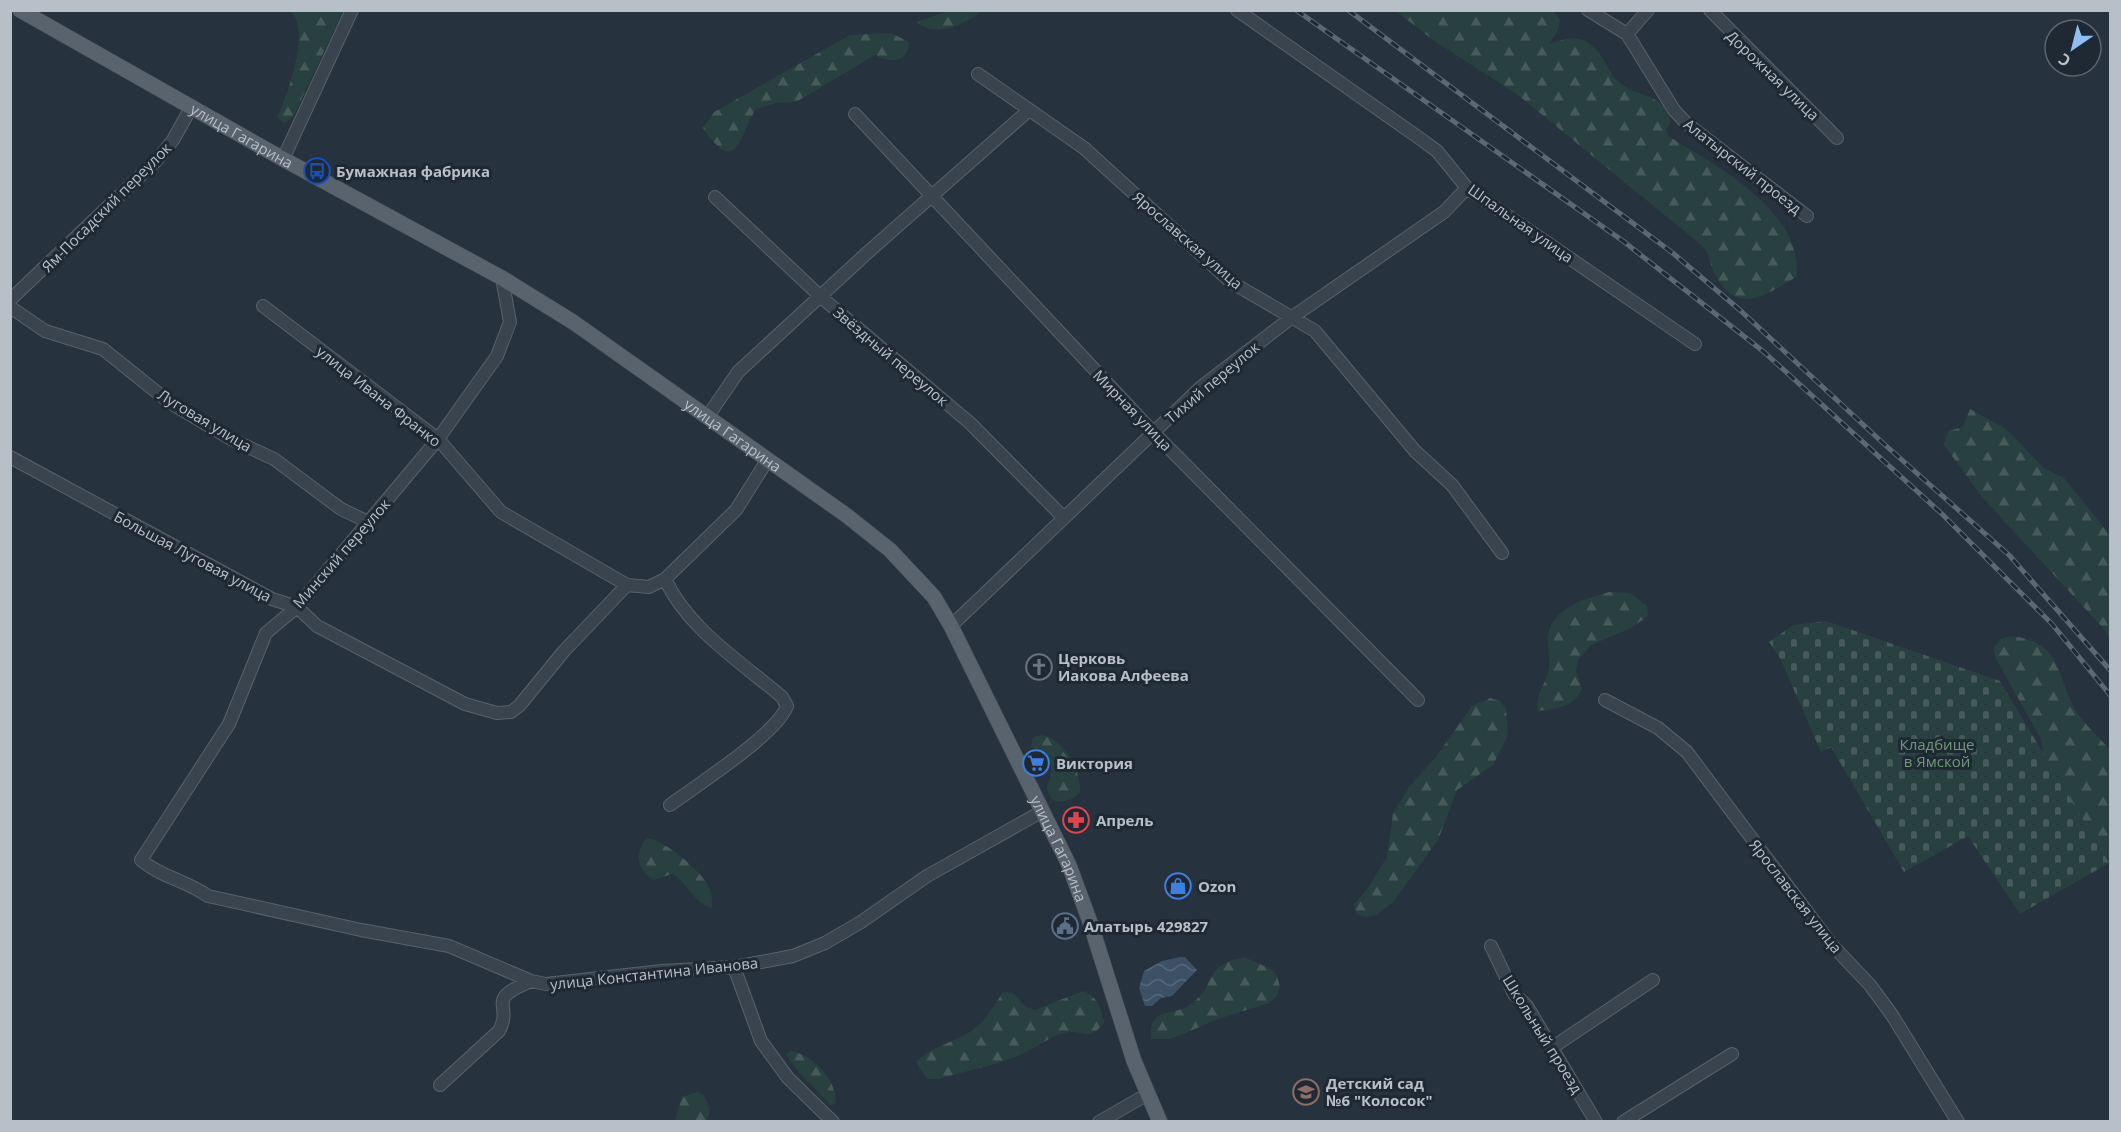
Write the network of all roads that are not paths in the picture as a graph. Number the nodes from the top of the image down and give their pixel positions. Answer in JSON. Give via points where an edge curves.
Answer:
{"nodes":[{"id":1,"x":20,"y":10,"type":"edge"},
{"id":2,"x":352,"y":10,"type":"edge"},
{"id":3,"x":1237,"y":10,"type":"edge"},
{"id":4,"x":1588,"y":10,"type":"edge"},
{"id":5,"x":1648,"y":10,"type":"edge"},
{"id":6,"x":1710,"y":10,"type":"edge"},
{"id":7,"x":1627,"y":34,"type":"junction"},
{"id":8,"x":978,"y":74,"type":"dead end"},
{"id":9,"x":192,"y":106,"type":"junction"},
{"id":10,"x":1028,"y":111,"type":"junction"},
{"id":11,"x":855,"y":114,"type":"dead end"},
{"id":12,"x":1837,"y":138,"type":"dead end"},
{"id":13,"x":282,"y":159,"type":"junction"},
{"id":14,"x":1467,"y":188,"type":"junction"},
{"id":15,"x":933,"y":196,"type":"junction"},
{"id":16,"x":715,"y":197,"type":"dead end"},
{"id":17,"x":1807,"y":216,"type":"dead end"},
{"id":18,"x":502,"y":278,"type":"junction"},
{"id":19,"x":13,"y":292,"type":"edge"},
{"id":20,"x":821,"y":297,"type":"junction"},
{"id":21,"x":263,"y":306,"type":"dead end"},
{"id":22,"x":10,"y":307,"type":"edge"},
{"id":23,"x":1291,"y":318,"type":"junction"},
{"id":24,"x":1695,"y":344,"type":"dead end"},
{"id":25,"x":708,"y":416,"type":"junction"},
{"id":26,"x":1153,"y":432,"type":"junction"},
{"id":27,"x":438,"y":439,"type":"junction"},
{"id":28,"x":10,"y":457,"type":"edge"},
{"id":29,"x":768,"y":459,"type":"junction"},
{"id":30,"x":1064,"y":518,"type":"junction"},
{"id":31,"x":368,"y":522,"type":"junction"},
{"id":32,"x":1502,"y":553,"type":"dead end"},
{"id":33,"x":665,"y":579,"type":"junction"},
{"id":34,"x":627,"y":585,"type":"junction"},
{"id":35,"x":297,"y":607,"type":"junction"},
{"id":36,"x":951,"y":626,"type":"junction"},
{"id":37,"x":1418,"y":700,"type":"dead end"},
{"id":38,"x":1605,"y":700,"type":"dead end"},
{"id":39,"x":670,"y":805,"type":"dead end"},
{"id":40,"x":1041,"y":812,"type":"junction"},
{"id":41,"x":141,"y":860,"type":"joint"},
{"id":42,"x":1491,"y":946,"type":"dead end"},
{"id":43,"x":734,"y":967,"type":"junction"},
{"id":44,"x":1653,"y":980,"type":"dead end"},
{"id":45,"x":531,"y":981,"type":"junction"},
{"id":46,"x":1552,"y":1047,"type":"junction"},
{"id":47,"x":1732,"y":1054,"type":"dead end"},
{"id":48,"x":440,"y":1085,"type":"dead end"},
{"id":49,"x":1146,"y":1095,"type":"junction"},
{"id":50,"x":833,"y":1122,"type":"edge"},
{"id":51,"x":1099,"y":1122,"type":"edge"},
{"id":52,"x":1160,"y":1122,"type":"edge"},
{"id":53,"x":1596,"y":1122,"type":"edge"},
{"id":54,"x":1623,"y":1122,"type":"edge"},
{"id":55,"x":1958,"y":1122,"type":"edge"}],
"edges":[{"from":1,"to":9,"type":"main road","name":"улица Гагарина"},
{"from":2,"to":13,"type":"street"},
{"from":3,"to":14,"type":"street","name":"Шпальная улица","via":[[1437,151]]},
{"from":4,"to":7,"type":"street","name":"Алатырский проезд"},
{"from":5,"to":7,"type":"street"},
{"from":6,"to":12,"type":"street","name":"Дорожная улица"},
{"from":7,"to":17,"type":"street","name":"Алатырский проезд","via":[[1674,110]]},
{"from":8,"to":10,"type":"street","name":"Ярославская улица"},
{"from":9,"to":13,"type":"main road","name":"улица Гагарина"},
{"from":9,"to":19,"type":"street","name":"Ям-Посадский переулок","via":[[157,159]]},
{"from":10,"to":15,"type":"street"},
{"from":10,"to":23,"type":"street","name":"Ярославская улица","via":[[1084,148],[1231,282]]},
{"from":11,"to":15,"type":"street","name":"Мирная улица"},
{"from":13,"to":18,"type":"main road","name":"улица Гагарина"},
{"from":14,"to":23,"type":"street","name":"Тихий переулок","via":[[1444,212]]},
{"from":14,"to":24,"type":"street","name":"Шпальная улица"},
{"from":15,"to":20,"type":"street"},
{"from":15,"to":26,"type":"street","name":"Мирная улица"},
{"from":16,"to":20,"type":"street","name":"Звёздный переулок"},
{"from":18,"to":25,"type":"main road","name":"улица Гагарина"},
{"from":18,"to":27,"type":"street","name":"Минский переулок","via":[[510,322],[506,339]]},
{"from":20,"to":25,"type":"street","via":[[738,372]]},
{"from":20,"to":30,"type":"street","name":"Звёздный переулок","via":[[970,423]]},
{"from":21,"to":27,"type":"street","name":"улица Ивана Франко"},
{"from":22,"to":31,"type":"street","name":"Луговая улица","via":[[45,331],[103,349],[169,402],[274,459],[342,509]]},
{"from":23,"to":26,"type":"street","name":"Тихий переулок","via":[[1201,387]]},
{"from":23,"to":32,"type":"street","name":"Ярославская улица","via":[[1316,331],[1415,451],[1452,485]]},
{"from":25,"to":29,"type":"main road","name":"улица Гагарина"},
{"from":26,"to":30,"type":"street","name":"Тихий переулок"},
{"from":26,"to":37,"type":"street","name":"Мирная улица"},
{"from":27,"to":31,"type":"street","name":"Минский переулок"},
{"from":27,"to":34,"type":"street","name":"улица Ивана Франко","via":[[501,512]]},
{"from":28,"to":35,"type":"street","name":"Большая Луговая улица","via":[[272,599]]},
{"from":29,"to":33,"type":"street","via":[[736,510]]},
{"from":29,"to":36,"type":"main road","name":"улица Гагарина","via":[[890,550],[934,597]]},
{"from":30,"to":36,"type":"street","name":"Тихий переулок"},
{"from":31,"to":35,"type":"street","name":"Минский переулок"},
{"from":33,"to":34,"type":"street","via":[[649,587]]},
{"from":33,"to":39,"type":"street","via":[[675,601],[694,623],[782,697],[787,706],[783,716],[744,751]]},
{"from":34,"to":35,"type":"street","name":"Большая Луговая улица","via":[[564,651],[519,706],[511,712],[497,713],[454,699],[317,626]]},
{"from":35,"to":41,"type":"street","name":"Минский переулок","via":[[266,633],[229,724]]},
{"from":36,"to":40,"type":"main road","name":"улица Гагарина"},
{"from":38,"to":55,"type":"street","name":"Ярославская улица","via":[[1658,728],[1687,752],[1832,945],[1892,1015]]},
{"from":40,"to":43,"type":"street","name":"улица Константина Иванова","via":[[927,876],[825,943],[793,957]]},
{"from":40,"to":49,"type":"main road","name":"улица Гагарина","via":[[1069,865]]},
{"from":41,"to":45,"type":"street","name":"улица Константина Иванова","via":[[152,870],[194,886],[208,896],[449,946]]},
{"from":42,"to":46,"type":"street","name":"Школьный проезд","via":[[1514,994],[1527,1006]]},
{"from":43,"to":45,"type":"street","name":"улица Константина Иванова","via":[[662,970],[566,984]]},
{"from":43,"to":50,"type":"street","via":[[761,1041],[788,1078]]},
{"from":44,"to":46,"type":"street"},
{"from":45,"to":48,"type":"street","via":[[510,990],[503,998],[499,1032]]},
{"from":46,"to":53,"type":"street","name":"Школьный проезд"},
{"from":47,"to":54,"type":"street"},
{"from":49,"to":51,"type":"street"},
{"from":49,"to":52,"type":"main road","name":"улица Гагарина"}]}
